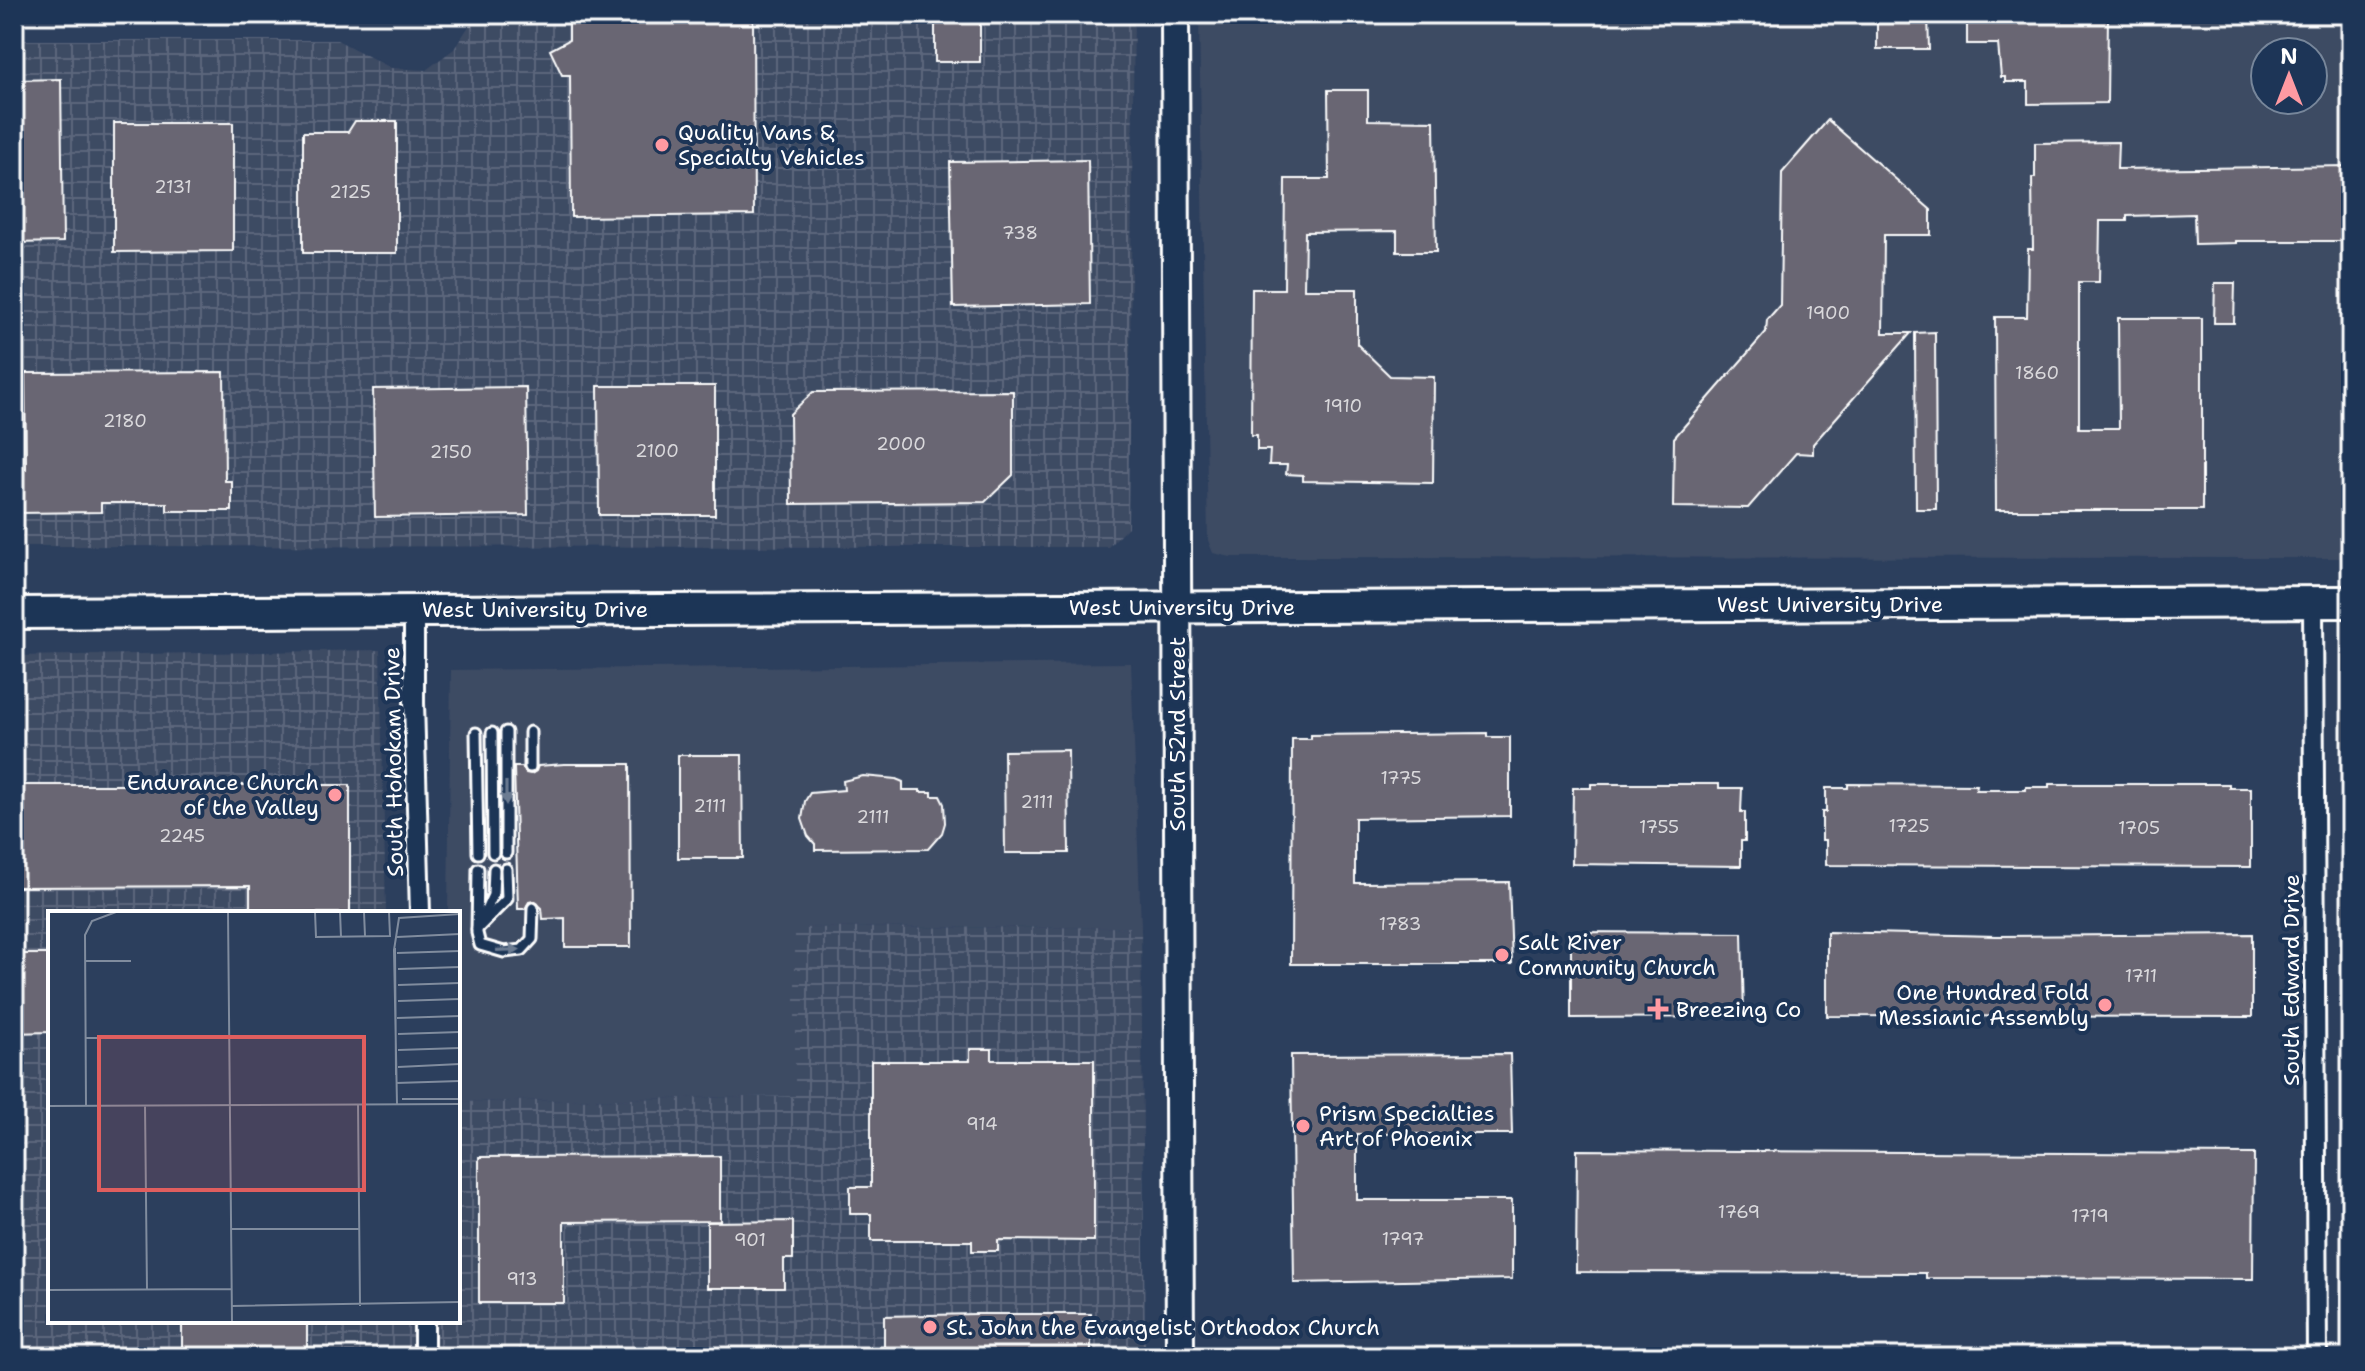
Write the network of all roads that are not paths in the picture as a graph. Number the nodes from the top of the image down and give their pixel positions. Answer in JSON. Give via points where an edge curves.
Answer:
{"nodes":[{"id":1,"x":1175,"y":14,"type":"edge"},
{"id":2,"x":2313,"y":602,"type":"junction"},
{"id":3,"x":2351,"y":602,"type":"edge"},
{"id":4,"x":1176,"y":606,"type":"junction"},
{"id":5,"x":414,"y":610,"type":"junction"},
{"id":6,"x":14,"y":613,"type":"edge"},
{"id":7,"x":506,"y":732,"type":"dead end"},
{"id":8,"x":530,"y":732,"type":"dead end"},
{"id":9,"x":476,"y":733,"type":"dead end"},
{"id":10,"x":492,"y":733,"type":"dead end"},
{"id":11,"x":530,"y":767,"type":"dead end"},
{"id":12,"x":478,"y":853,"type":"dead end"},
{"id":13,"x":493,"y":853,"type":"dead end"},
{"id":14,"x":506,"y":853,"type":"dead end"},
{"id":15,"x":478,"y":869,"type":"dead end"},
{"id":16,"x":494,"y":869,"type":"dead end"},
{"id":17,"x":506,"y":869,"type":"dead end"},
{"id":18,"x":533,"y":908,"type":"dead end"},
{"id":19,"x":420,"y":911,"type":"edge"},
{"id":20,"x":477,"y":929,"type":"junction"},
{"id":21,"x":424,"y":1323,"type":"edge"},
{"id":22,"x":424,"y":1357,"type":"edge"},
{"id":23,"x":1180,"y":1357,"type":"edge"},
{"id":24,"x":2317,"y":1357,"type":"edge"}],
"edges":[{"from":1,"to":4,"type":"main road","name":"South 52nd Street"},
{"from":2,"to":3,"type":"main road","name":"West University Drive"},
{"from":2,"to":4,"type":"main road","name":"West University Drive"},
{"from":2,"to":24,"type":"street","name":"South Edward Drive"},
{"from":4,"to":5,"type":"main road","name":"West University Drive"},
{"from":4,"to":23,"type":"main road","name":"South 52nd Street"},
{"from":5,"to":6,"type":"main road","name":"West University Drive"},
{"from":5,"to":19,"type":"street","name":"South Hohokam Drive"},
{"from":7,"to":14,"type":"lane","one_way":true},
{"from":8,"to":11,"type":"lane"},
{"from":9,"to":12,"type":"lane"},
{"from":10,"to":13,"type":"lane"},
{"from":15,"to":20,"type":"lane"},
{"from":16,"to":20,"type":"lane","via":[[493,895]]},
{"from":17,"to":20,"type":"lane","via":[[507,899]]},
{"from":20,"to":18,"type":"lane","one_way":true,"via":[[485,948],[522,950],[532,939]]},
{"from":21,"to":22,"type":"street"}]}
